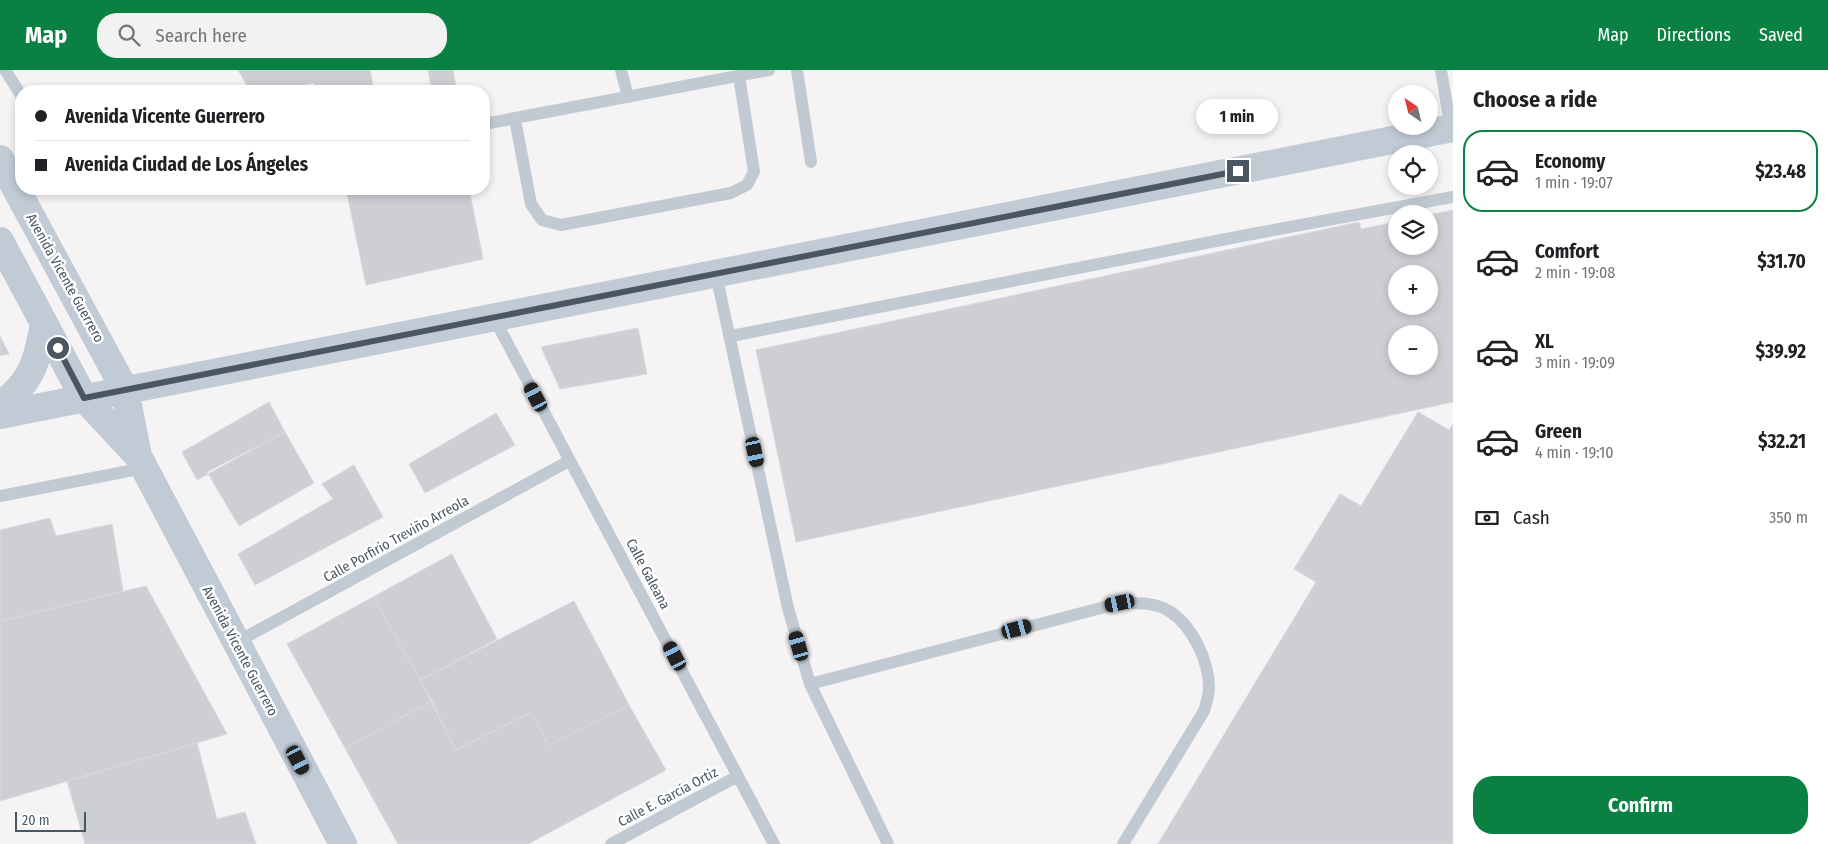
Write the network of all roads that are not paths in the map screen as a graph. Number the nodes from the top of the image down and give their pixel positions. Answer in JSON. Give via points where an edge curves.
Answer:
{"nodes":[{"id":1,"x":5,"y":70,"type":"edge"},
{"id":2,"x":621,"y":70,"type":"edge"},
{"id":3,"x":769,"y":70,"type":"edge"},
{"id":4,"x":797,"y":70,"type":"edge"},
{"id":5,"x":1441,"y":70,"type":"edge"},
{"id":6,"x":739,"y":76,"type":"junction"},
{"id":7,"x":15,"y":86,"type":"edge"},
{"id":8,"x":628,"y":97,"type":"junction"},
{"id":9,"x":515,"y":118,"type":"junction"},
{"id":10,"x":490,"y":123,"type":"edge"},
{"id":11,"x":1452,"y":128,"type":"edge"},
{"id":12,"x":0,"y":159,"type":"edge"},
{"id":13,"x":811,"y":162,"type":"dead end"},
{"id":14,"x":15,"y":187,"type":"edge"},
{"id":15,"x":19,"y":195,"type":"edge"},
{"id":16,"x":1453,"y":198,"type":"edge"},
{"id":17,"x":0,"y":241,"type":"edge"},
{"id":18,"x":716,"y":274,"type":"junction"},
{"id":19,"x":494,"y":318,"type":"junction"},
{"id":20,"x":44,"y":323,"type":"junction"},
{"id":21,"x":731,"y":336,"type":"junction"},
{"id":22,"x":125,"y":390,"type":"junction"},
{"id":23,"x":84,"y":398,"type":"junction"},
{"id":24,"x":0,"y":405,"type":"edge"},
{"id":25,"x":0,"y":415,"type":"edge"},
{"id":26,"x":570,"y":460,"type":"junction"},
{"id":27,"x":141,"y":462,"type":"junction"},
{"id":28,"x":0,"y":496,"type":"edge"},
{"id":29,"x":236,"y":643,"type":"junction"},
{"id":30,"x":810,"y":684,"type":"junction"},
{"id":31,"x":738,"y":776,"type":"junction"},
{"id":32,"x":343,"y":844,"type":"edge"},
{"id":33,"x":611,"y":844,"type":"edge"},
{"id":34,"x":774,"y":844,"type":"edge"},
{"id":35,"x":888,"y":844,"type":"edge"},
{"id":36,"x":1123,"y":844,"type":"edge"}],
"edges":[{"from":1,"to":7,"type":"lane"},
{"from":2,"to":8,"type":"lane"},
{"from":3,"to":6,"type":"lane"},
{"from":4,"to":13,"type":"lane"},
{"from":5,"to":11,"type":"lane"},
{"from":6,"to":8,"type":"lane"},
{"from":6,"to":9,"type":"lane","via":[[754,172],[747,185],[731,193],[570,224],[550,224],[535,213]]},
{"from":8,"to":9,"type":"lane"},
{"from":9,"to":10,"type":"lane"},
{"from":11,"to":18,"type":"street"},
{"from":12,"to":14,"type":"street","name":"Avenida Vicente Guerrero"},
{"from":15,"to":22,"type":"street","name":"Avenida Vicente Guerrero"},
{"from":16,"to":21,"type":"lane"},
{"from":17,"to":20,"type":"street","name":"Avenida Vicente Guerrero"},
{"from":18,"to":19,"type":"street"},
{"from":18,"to":21,"type":"lane"},
{"from":19,"to":22,"type":"street"},
{"from":19,"to":26,"type":"lane","name":"Calle Galeana"},
{"from":20,"to":23,"type":"street","name":"Avenida Vicente Guerrero"},
{"from":20,"to":24,"type":"street","via":[[35,365],[20,390]]},
{"from":21,"to":30,"type":"lane","via":[[788,608]]},
{"from":22,"to":23,"type":"street"},
{"from":22,"to":27,"type":"street","name":"Avenida Vicente Guerrero"},
{"from":23,"to":25,"type":"street"},
{"from":23,"to":27,"type":"street","name":"Avenida Vicente Guerrero"},
{"from":26,"to":29,"type":"lane","name":"Calle Porfirio Treviño Arreola"},
{"from":26,"to":31,"type":"lane","name":"Calle Galeana"},
{"from":27,"to":28,"type":"lane"},
{"from":27,"to":29,"type":"street","name":"Avenida Vicente Guerrero"},
{"from":29,"to":32,"type":"street","name":"Avenida Vicente Guerrero"},
{"from":30,"to":35,"type":"lane"},
{"from":30,"to":36,"type":"lane","via":[[1120,603],[1146,603],[1169,610],[1186,626],[1198,645],[1209,689],[1204,711]]},
{"from":31,"to":33,"type":"lane","name":"Calle E. García Ortiz"},
{"from":31,"to":34,"type":"lane","name":"Calle Galeana"}]}
